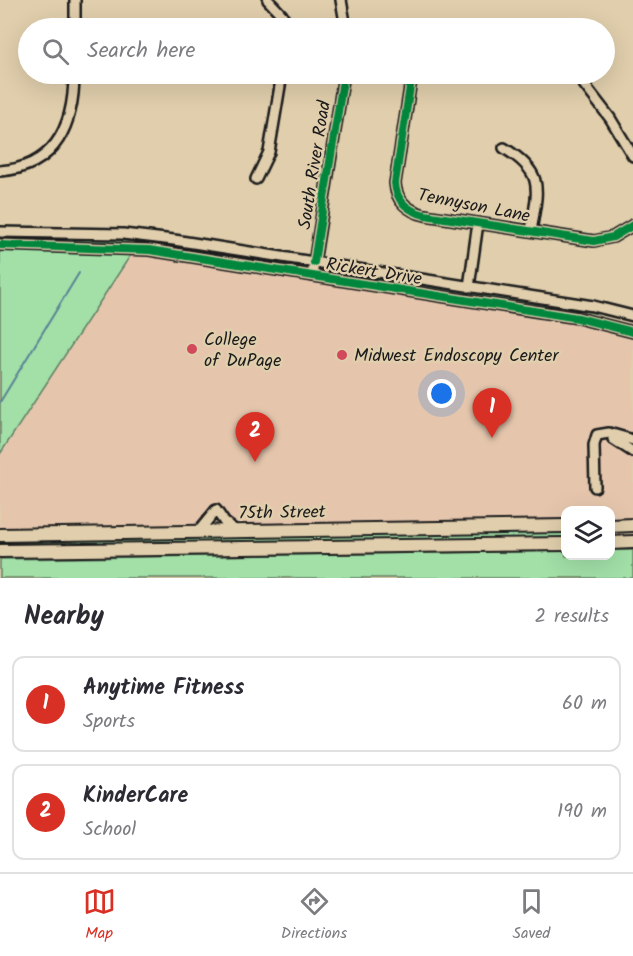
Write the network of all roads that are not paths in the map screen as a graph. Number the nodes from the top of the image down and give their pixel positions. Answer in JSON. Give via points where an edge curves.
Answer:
{"nodes":[{"id":1,"x":75,"y":0,"type":"edge"},
{"id":2,"x":267,"y":0,"type":"edge"},
{"id":3,"x":341,"y":0,"type":"edge"},
{"id":4,"x":75,"y":18,"type":"edge"},
{"id":5,"x":283,"y":18,"type":"edge"},
{"id":6,"x":344,"y":18,"type":"edge"},
{"id":7,"x":74,"y":84,"type":"edge"},
{"id":8,"x":280,"y":84,"type":"edge"},
{"id":9,"x":342,"y":84,"type":"edge"},
{"id":10,"x":410,"y":84,"type":"edge"},
{"id":11,"x":584,"y":84,"type":"edge"},
{"id":12,"x":504,"y":148,"type":"dead end"},
{"id":13,"x":633,"y":156,"type":"edge"},
{"id":14,"x":0,"y":171,"type":"edge"},
{"id":15,"x":256,"y":179,"type":"dead end"},
{"id":16,"x":478,"y":223,"type":"junction"},
{"id":17,"x":633,"y":225,"type":"edge"},
{"id":18,"x":531,"y":231,"type":"junction"},
{"id":19,"x":0,"y":232,"type":"edge"},
{"id":20,"x":0,"y":245,"type":"edge"},
{"id":21,"x":314,"y":261,"type":"junction"},
{"id":22,"x":312,"y":276,"type":"junction"},
{"id":23,"x":469,"y":287,"type":"junction"},
{"id":24,"x":633,"y":317,"type":"edge"},
{"id":25,"x":629,"y":330,"type":"edge"},
{"id":26,"x":633,"y":440,"type":"edge"},
{"id":27,"x":594,"y":441,"type":"junction"},
{"id":28,"x":633,"y":453,"type":"edge"},
{"id":29,"x":595,"y":487,"type":"dead end"},
{"id":30,"x":615,"y":525,"type":"edge"},
{"id":31,"x":633,"y":525,"type":"edge"},
{"id":32,"x":561,"y":526,"type":"edge"},
{"id":33,"x":237,"y":531,"type":"junction"},
{"id":34,"x":198,"y":532,"type":"junction"},
{"id":35,"x":0,"y":535,"type":"edge"},
{"id":36,"x":615,"y":543,"type":"edge"},
{"id":37,"x":633,"y":543,"type":"edge"},
{"id":38,"x":561,"y":544,"type":"edge"},
{"id":39,"x":0,"y":551,"type":"edge"}],
"edges":[{"from":1,"to":4,"type":"street"},
{"from":2,"to":5,"type":"street"},
{"from":3,"to":6,"type":"street"},
{"from":7,"to":14,"type":"street","via":[[74,105],[62,136],[31,163]]},
{"from":8,"to":15,"type":"street","via":[[269,152]]},
{"from":9,"to":21,"type":"street","name":"South River Road"},
{"from":10,"to":16,"type":"street","name":"Tennyson Lane","via":[[395,176],[397,194],[413,212]]},
{"from":11,"to":13,"type":"street"},
{"from":12,"to":18,"type":"street","via":[[536,177],[538,189]]},
{"from":16,"to":18,"type":"street","name":"Tennyson Lane"},
{"from":16,"to":23,"type":"street"},
{"from":17,"to":18,"type":"street","name":"Tennyson Lane","via":[[598,242]]},
{"from":19,"to":21,"type":"street","name":"Rickert Drive","via":[[141,236]]},
{"from":20,"to":22,"type":"street","name":"Rickert Drive","via":[[123,247]]},
{"from":21,"to":22,"type":"street","name":"South River Road"},
{"from":21,"to":23,"type":"street","name":"Rickert Drive"},
{"from":22,"to":25,"type":"street","name":"Rickert Drive","via":[[578,318]]},
{"from":23,"to":24,"type":"street","name":"Rickert Drive","via":[[593,306]]},
{"from":24,"to":25,"type":"street"},
{"from":26,"to":27,"type":"street","via":[[605,433],[597,435]]},
{"from":27,"to":28,"type":"street","via":[[607,437]]},
{"from":27,"to":29,"type":"street"},
{"from":30,"to":31,"type":"main road"},
{"from":32,"to":33,"type":"main road","name":"75th Street"},
{"from":33,"to":34,"type":"main road","name":"75th Street"},
{"from":33,"to":34,"type":"street","via":[[216,510]]},
{"from":34,"to":35,"type":"main road","name":"75th Street"},
{"from":36,"to":37,"type":"main road"},
{"from":38,"to":39,"type":"main road","name":"75th Street"}]}
